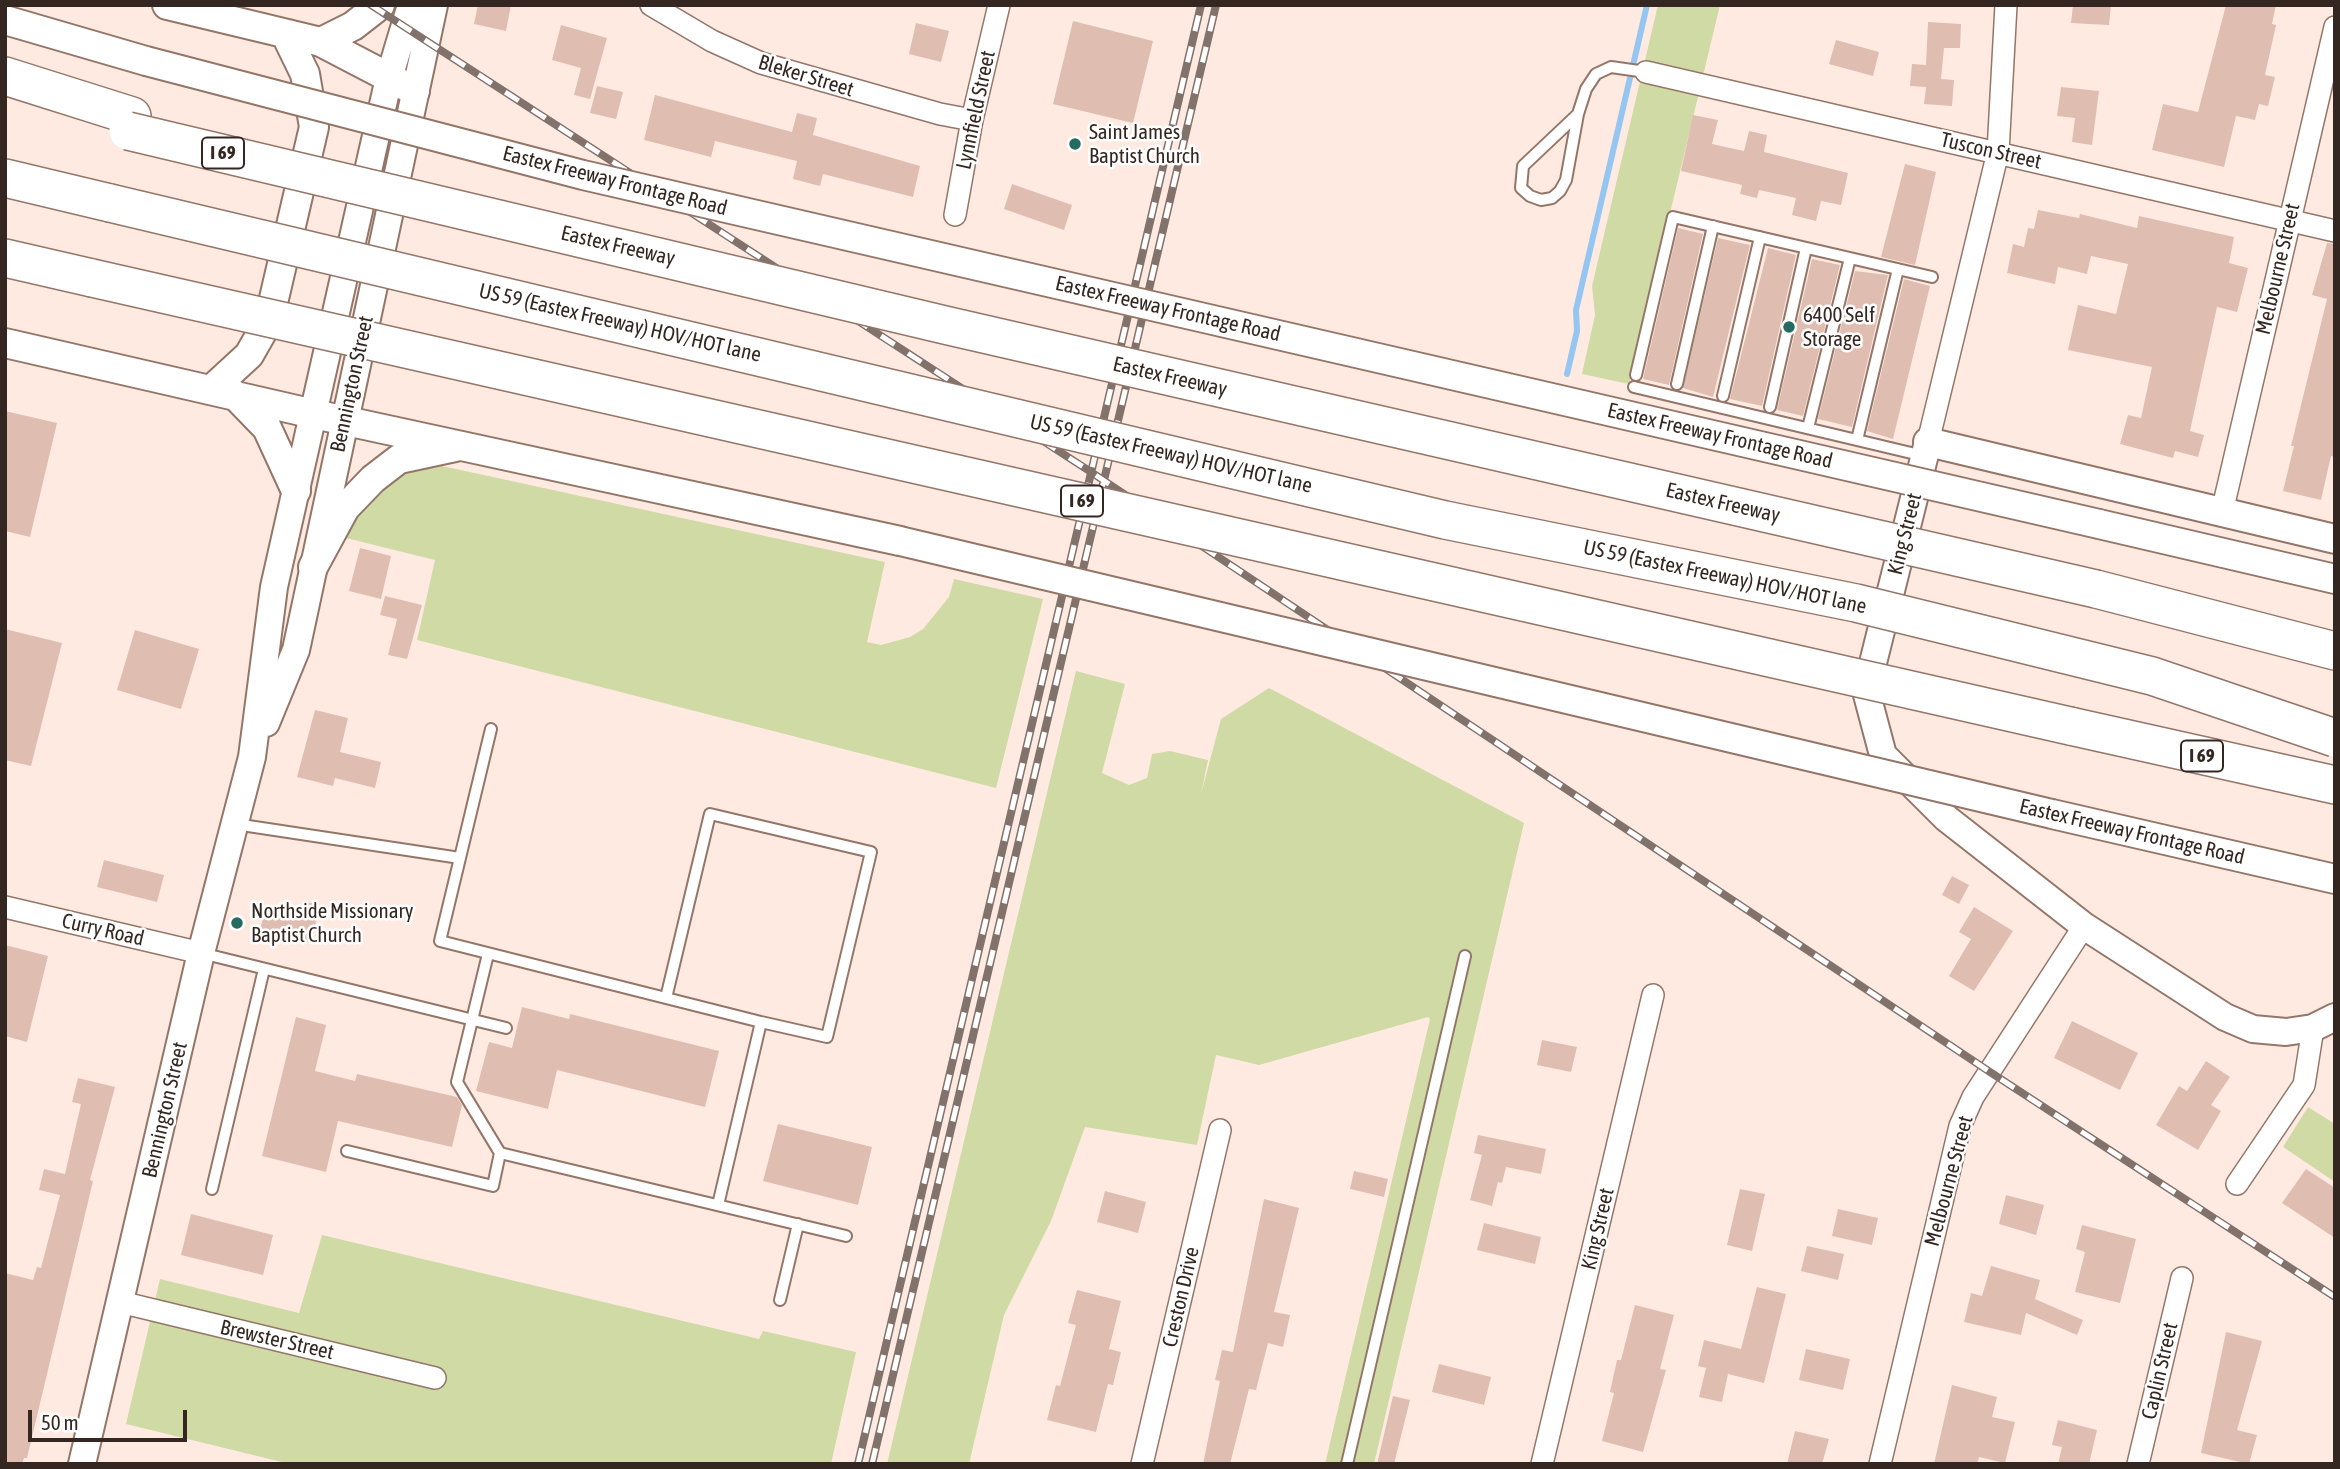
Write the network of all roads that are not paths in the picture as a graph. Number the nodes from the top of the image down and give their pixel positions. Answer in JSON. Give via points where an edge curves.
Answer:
{"nodes":[{"id":1,"x":167,"y":5,"type":"edge"},
{"id":2,"x":380,"y":5,"type":"edge"},
{"id":3,"x":411,"y":5,"type":"edge"},
{"id":4,"x":434,"y":5,"type":"edge"},
{"id":5,"x":651,"y":5,"type":"edge"},
{"id":6,"x":999,"y":5,"type":"edge"},
{"id":7,"x":2006,"y":5,"type":"edge"},
{"id":8,"x":5,"y":20,"type":"edge"},
{"id":9,"x":2335,"y":27,"type":"edge"},
{"id":10,"x":286,"y":35,"type":"junction"},
{"id":11,"x":321,"y":41,"type":"junction"},
{"id":12,"x":1646,"y":72,"type":"joint"},
{"id":13,"x":5,"y":76,"type":"edge"},
{"id":14,"x":389,"y":78,"type":"junction"},
{"id":15,"x":415,"y":91,"type":"junction"},
{"id":16,"x":5,"y":103,"type":"edge"},
{"id":17,"x":1578,"y":114,"type":"junction"},
{"id":18,"x":972,"y":120,"type":"junction"},
{"id":19,"x":130,"y":123,"type":"junction"},
{"id":20,"x":1998,"y":152,"type":"junction"},
{"id":21,"x":5,"y":178,"type":"edge"},
{"id":22,"x":955,"y":215,"type":"dead end"},
{"id":23,"x":2288,"y":221,"type":"junction"},
{"id":24,"x":1713,"y":226,"type":"junction"},
{"id":25,"x":2335,"y":231,"type":"edge"},
{"id":26,"x":1760,"y":237,"type":"junction"},
{"id":27,"x":1806,"y":248,"type":"junction"},
{"id":28,"x":1850,"y":258,"type":"junction"},
{"id":29,"x":5,"y":259,"type":"edge"},
{"id":30,"x":1898,"y":269,"type":"junction"},
{"id":31,"x":1932,"y":277,"type":"dead end"},
{"id":32,"x":5,"y":344,"type":"edge"},
{"id":33,"x":1636,"y":375,"type":"dead end"},
{"id":34,"x":1677,"y":384,"type":"dead end"},
{"id":35,"x":1634,"y":387,"type":"dead end"},
{"id":36,"x":223,"y":392,"type":"junction"},
{"id":37,"x":1723,"y":396,"type":"dead end"},
{"id":38,"x":1770,"y":407,"type":"dead end"},
{"id":39,"x":314,"y":414,"type":"junction"},
{"id":40,"x":344,"y":420,"type":"junction"},
{"id":41,"x":1808,"y":428,"type":"junction"},
{"id":42,"x":1857,"y":440,"type":"junction"},
{"id":43,"x":464,"y":445,"type":"junction"},
{"id":44,"x":1926,"y":449,"type":"junction"},
{"id":45,"x":296,"y":491,"type":"junction"},
{"id":46,"x":2222,"y":512,"type":"junction"},
{"id":47,"x":2335,"y":539,"type":"edge"},
{"id":48,"x":313,"y":566,"type":"junction"},
{"id":49,"x":2335,"y":579,"type":"edge"},
{"id":50,"x":2335,"y":651,"type":"edge"},
{"id":51,"x":491,"y":729,"type":"dead end"},
{"id":52,"x":2335,"y":738,"type":"edge"},
{"id":53,"x":252,"y":757,"type":"junction"},
{"id":54,"x":2335,"y":785,"type":"edge"},
{"id":55,"x":235,"y":824,"type":"junction"},
{"id":56,"x":460,"y":858,"type":"junction"},
{"id":57,"x":2333,"y":880,"type":"edge"},
{"id":58,"x":5,"y":907,"type":"edge"},
{"id":59,"x":2084,"y":926,"type":"junction"},
{"id":60,"x":201,"y":953,"type":"junction"},
{"id":61,"x":488,"y":954,"type":"junction"},
{"id":62,"x":1465,"y":956,"type":"dead end"},
{"id":63,"x":264,"y":969,"type":"junction"},
{"id":64,"x":1653,"y":995,"type":"dead end"},
{"id":65,"x":666,"y":998,"type":"junction"},
{"id":66,"x":472,"y":1020,"type":"junction"},
{"id":67,"x":761,"y":1022,"type":"junction"},
{"id":68,"x":2324,"y":1022,"type":"edge"},
{"id":69,"x":506,"y":1028,"type":"dead end"},
{"id":70,"x":1220,"y":1130,"type":"dead end"},
{"id":71,"x":347,"y":1151,"type":"dead end"},
{"id":72,"x":500,"y":1153,"type":"junction"},
{"id":73,"x":2237,"y":1184,"type":"dead end"},
{"id":74,"x":212,"y":1189,"type":"dead end"},
{"id":75,"x":718,"y":1205,"type":"junction"},
{"id":76,"x":798,"y":1224,"type":"junction"},
{"id":77,"x":846,"y":1236,"type":"dead end"},
{"id":78,"x":2182,"y":1279,"type":"dead end"},
{"id":79,"x":780,"y":1300,"type":"dead end"},
{"id":80,"x":120,"y":1302,"type":"junction"},
{"id":81,"x":435,"y":1378,"type":"dead end"},
{"id":82,"x":82,"y":1464,"type":"edge"},
{"id":83,"x":1142,"y":1464,"type":"edge"},
{"id":84,"x":1347,"y":1464,"type":"edge"},
{"id":85,"x":1542,"y":1464,"type":"edge"},
{"id":86,"x":1880,"y":1464,"type":"edge"},
{"id":87,"x":2138,"y":1464,"type":"edge"}],
"edges":[{"from":1,"to":10,"type":"main road"},
{"from":2,"to":11,"type":"main road","via":[[354,26]]},
{"from":3,"to":14,"type":"street","name":"Bennington Street"},
{"from":4,"to":15,"type":"street","name":"Bennington Street"},
{"from":5,"to":18,"type":"street","name":"Bleker Street","via":[[761,63]]},
{"from":6,"to":18,"type":"street","name":"Lynnfield Street"},
{"from":7,"to":20,"type":"street","name":"King Street"},
{"from":8,"to":49,"type":"main road","name":"Eastex Freeway Frontage Road","bridge":true,"via":[[583,175]]},
{"from":9,"to":23,"type":"street","name":"Melbourne Street"},
{"from":10,"to":11,"type":"main road"},
{"from":10,"to":36,"type":"main road","via":[[305,74],[314,127],[269,320]]},
{"from":11,"to":14,"type":"main road"},
{"from":12,"to":17,"type":"lane","via":[[1611,67],[1596,74]]},
{"from":12,"to":20,"type":"street","name":"Tuscon Street"},
{"from":13,"to":19,"type":"highway"},
{"from":14,"to":15,"type":"main road"},
{"from":14,"to":39,"type":"street","name":"Bennington Street"},
{"from":15,"to":40,"type":"street","name":"Bennington Street"},
{"from":16,"to":19,"type":"highway"},
{"from":17,"to":17,"type":"lane","via":[[1523,166],[1521,188],[1530,196],[1541,200],[1560,191]]},
{"from":18,"to":22,"type":"street","name":"Lynnfield Street"},
{"from":19,"to":50,"type":"highway","name":"Eastex Freeway","bridge":true,"via":[[318,174],[962,329],[2096,589]]},
{"from":20,"to":23,"type":"street","name":"Tuscon Street"},
{"from":20,"to":44,"type":"street","name":"King Street"},
{"from":21,"to":52,"type":"highway","name":"US 59 (Eastex Freeway) HOV/HOT lane","bridge":true,"via":[[1444,520],[1856,603],[2152,676]]},
{"from":23,"to":25,"type":"street","name":"Tuscon Street"},
{"from":23,"to":46,"type":"street","name":"Melbourne Street"},
{"from":24,"to":26,"type":"lane"},
{"from":24,"to":33,"type":"lane","via":[[1673,217]]},
{"from":24,"to":34,"type":"lane"},
{"from":26,"to":27,"type":"lane"},
{"from":26,"to":37,"type":"lane"},
{"from":27,"to":28,"type":"lane"},
{"from":27,"to":38,"type":"lane"},
{"from":28,"to":30,"type":"lane"},
{"from":28,"to":41,"type":"lane"},
{"from":29,"to":54,"type":"highway","number":"I 69","bridge":true},
{"from":30,"to":31,"type":"lane"},
{"from":30,"to":42,"type":"lane"},
{"from":32,"to":36,"type":"main road","name":"Eastex Freeway Frontage Road"},
{"from":35,"to":41,"type":"lane"},
{"from":36,"to":39,"type":"main road","name":"Eastex Freeway Frontage Road"},
{"from":36,"to":45,"type":"main road","via":[[267,428]]},
{"from":39,"to":40,"type":"main road","name":"Eastex Freeway Frontage Road"},
{"from":39,"to":45,"type":"street","name":"Bennington Street"},
{"from":40,"to":43,"type":"main road","name":"Eastex Freeway Frontage Road"},
{"from":40,"to":48,"type":"street","name":"Bennington Street"},
{"from":41,"to":42,"type":"lane"},
{"from":42,"to":44,"type":"lane"},
{"from":43,"to":48,"type":"main road","via":[[399,459],[373,479],[345,508]]},
{"from":43,"to":57,"type":"main road","name":"Eastex Freeway Frontage Road","bridge":true,"via":[[900,541]]},
{"from":44,"to":46,"type":"main road"},
{"from":44,"to":59,"type":"street","name":"King Street","via":[[1866,691],[1883,755],[1946,818]]},
{"from":45,"to":53,"type":"street","name":"Bennington Street","via":[[274,587]]},
{"from":46,"to":47,"type":"main road"},
{"from":48,"to":53,"type":"street","name":"Bennington Street","via":[[296,650]]},
{"from":51,"to":56,"type":"lane"},
{"from":53,"to":55,"type":"street","name":"Bennington Street"},
{"from":55,"to":56,"type":"lane"},
{"from":55,"to":60,"type":"street","name":"Bennington Street"},
{"from":56,"to":61,"type":"lane","via":[[440,942]]},
{"from":58,"to":60,"type":"street","name":"Curry Road"},
{"from":59,"to":68,"type":"street","name":"King Street","via":[[2225,1017],[2253,1030],[2286,1032]]},
{"from":59,"to":86,"type":"street","name":"Melbourne Street","via":[[1973,1097],[1960,1126]]},
{"from":60,"to":63,"type":"lane"},
{"from":60,"to":80,"type":"street","name":"Bennington Street"},
{"from":61,"to":65,"type":"lane"},
{"from":61,"to":66,"type":"lane"},
{"from":62,"to":84,"type":"lane"},
{"from":63,"to":66,"type":"lane"},
{"from":63,"to":74,"type":"lane"},
{"from":64,"to":85,"type":"street","name":"King Street"},
{"from":65,"to":67,"type":"lane"},
{"from":65,"to":67,"type":"lane","via":[[710,814],[871,852],[827,1037]]},
{"from":66,"to":69,"type":"lane"},
{"from":66,"to":72,"type":"lane","via":[[457,1082]]},
{"from":67,"to":75,"type":"lane"},
{"from":68,"to":73,"type":"street","via":[[2304,1085]]},
{"from":70,"to":83,"type":"street","name":"Creston Drive"},
{"from":71,"to":72,"type":"lane","via":[[493,1186]]},
{"from":72,"to":75,"type":"lane"},
{"from":75,"to":76,"type":"lane"},
{"from":76,"to":77,"type":"lane"},
{"from":76,"to":79,"type":"lane"},
{"from":78,"to":87,"type":"street","name":"Caplin Street"},
{"from":80,"to":81,"type":"street","name":"Brewster Street"},
{"from":80,"to":82,"type":"street","name":"Bennington Street"}]}
